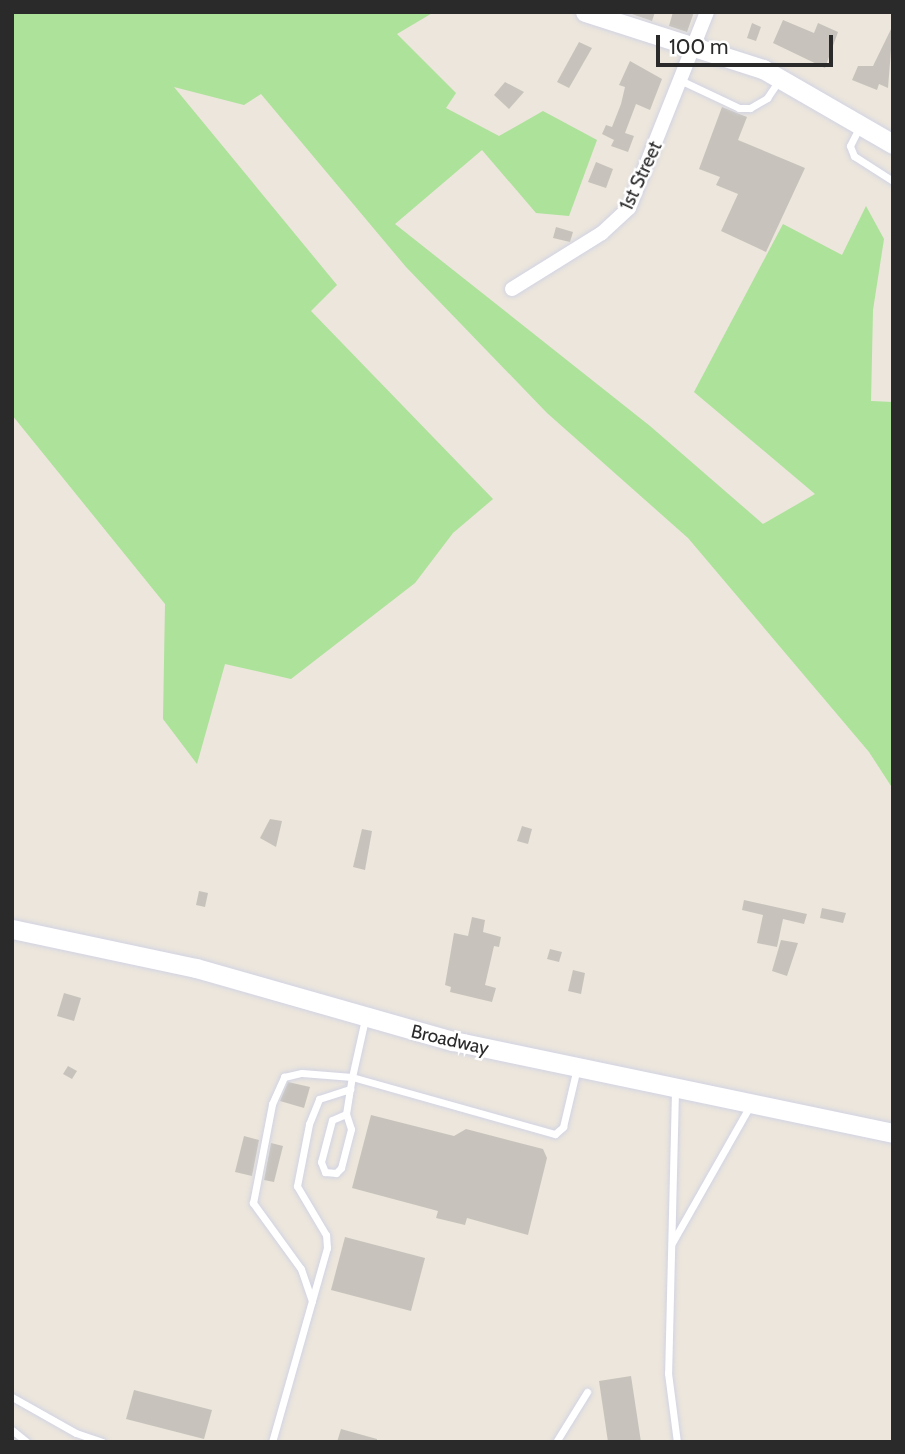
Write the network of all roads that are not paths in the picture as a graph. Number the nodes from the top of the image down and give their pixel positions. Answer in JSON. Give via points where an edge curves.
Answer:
{"nodes":[{"id":1,"x":585,"y":12,"type":"edge"},
{"id":2,"x":707,"y":12,"type":"edge"},
{"id":3,"x":695,"y":48,"type":"junction"},
{"id":4,"x":780,"y":78,"type":"junction"},
{"id":5,"x":682,"y":81,"type":"junction"},
{"id":6,"x":860,"y":125,"type":"junction"},
{"id":7,"x":893,"y":144,"type":"edge"},
{"id":8,"x":893,"y":181,"type":"edge"},
{"id":9,"x":512,"y":289,"type":"dead end"},
{"id":10,"x":12,"y":929,"type":"edge"},
{"id":11,"x":365,"y":1018,"type":"junction"},
{"id":12,"x":577,"y":1066,"type":"junction"},
{"id":13,"x":352,"y":1077,"type":"junction"},
{"id":14,"x":676,"y":1087,"type":"junction"},
{"id":15,"x":350,"y":1089,"type":"junction"},
{"id":16,"x":752,"y":1103,"type":"junction"},
{"id":17,"x":346,"y":1114,"type":"junction"},
{"id":18,"x":893,"y":1133,"type":"edge"},
{"id":19,"x":670,"y":1246,"type":"junction"},
{"id":20,"x":312,"y":1301,"type":"junction"},
{"id":21,"x":586,"y":1392,"type":"dead end"},
{"id":22,"x":12,"y":1397,"type":"edge"},
{"id":23,"x":12,"y":1430,"type":"edge"},
{"id":24,"x":27,"y":1442,"type":"edge"},
{"id":25,"x":102,"y":1442,"type":"edge"},
{"id":26,"x":272,"y":1442,"type":"edge"},
{"id":27,"x":556,"y":1442,"type":"edge"},
{"id":28,"x":677,"y":1442,"type":"edge"}],
"edges":[{"from":1,"to":3,"type":"street"},
{"from":2,"to":3,"type":"street","name":"1st Street"},
{"from":3,"to":4,"type":"street"},
{"from":3,"to":5,"type":"street","name":"1st Street"},
{"from":4,"to":5,"type":"lane","via":[[767,98],[750,108],[739,108]]},
{"from":4,"to":6,"type":"street"},
{"from":5,"to":9,"type":"street","name":"1st Street","via":[[639,190],[620,219]]},
{"from":6,"to":7,"type":"street"},
{"from":6,"to":8,"type":"lane","via":[[850,146],[854,156]]},
{"from":10,"to":11,"type":"street","name":"Broadway","via":[[196,968]]},
{"from":11,"to":12,"type":"street","name":"Broadway"},
{"from":11,"to":13,"type":"lane"},
{"from":12,"to":13,"type":"lane","via":[[563,1127],[555,1134]]},
{"from":12,"to":14,"type":"street","name":"Broadway"},
{"from":13,"to":15,"type":"lane"},
{"from":13,"to":20,"type":"lane","via":[[295,1073],[281,1080],[253,1195],[259,1214],[301,1269]]},
{"from":14,"to":16,"type":"street","name":"Broadway"},
{"from":14,"to":19,"type":"lane"},
{"from":15,"to":17,"type":"lane"},
{"from":15,"to":20,"type":"lane","via":[[315,1102],[300,1164],[299,1191],[328,1240]]},
{"from":16,"to":18,"type":"street","name":"Broadway"},
{"from":16,"to":19,"type":"lane"},
{"from":17,"to":17,"type":"lane","via":[[332,1120],[321,1162],[325,1172],[340,1171],[351,1129]]},
{"from":19,"to":28,"type":"lane","via":[[668,1373]]},
{"from":20,"to":26,"type":"lane"},
{"from":21,"to":27,"type":"lane"},
{"from":22,"to":25,"type":"lane","via":[[76,1433]]},
{"from":23,"to":24,"type":"lane"}]}
